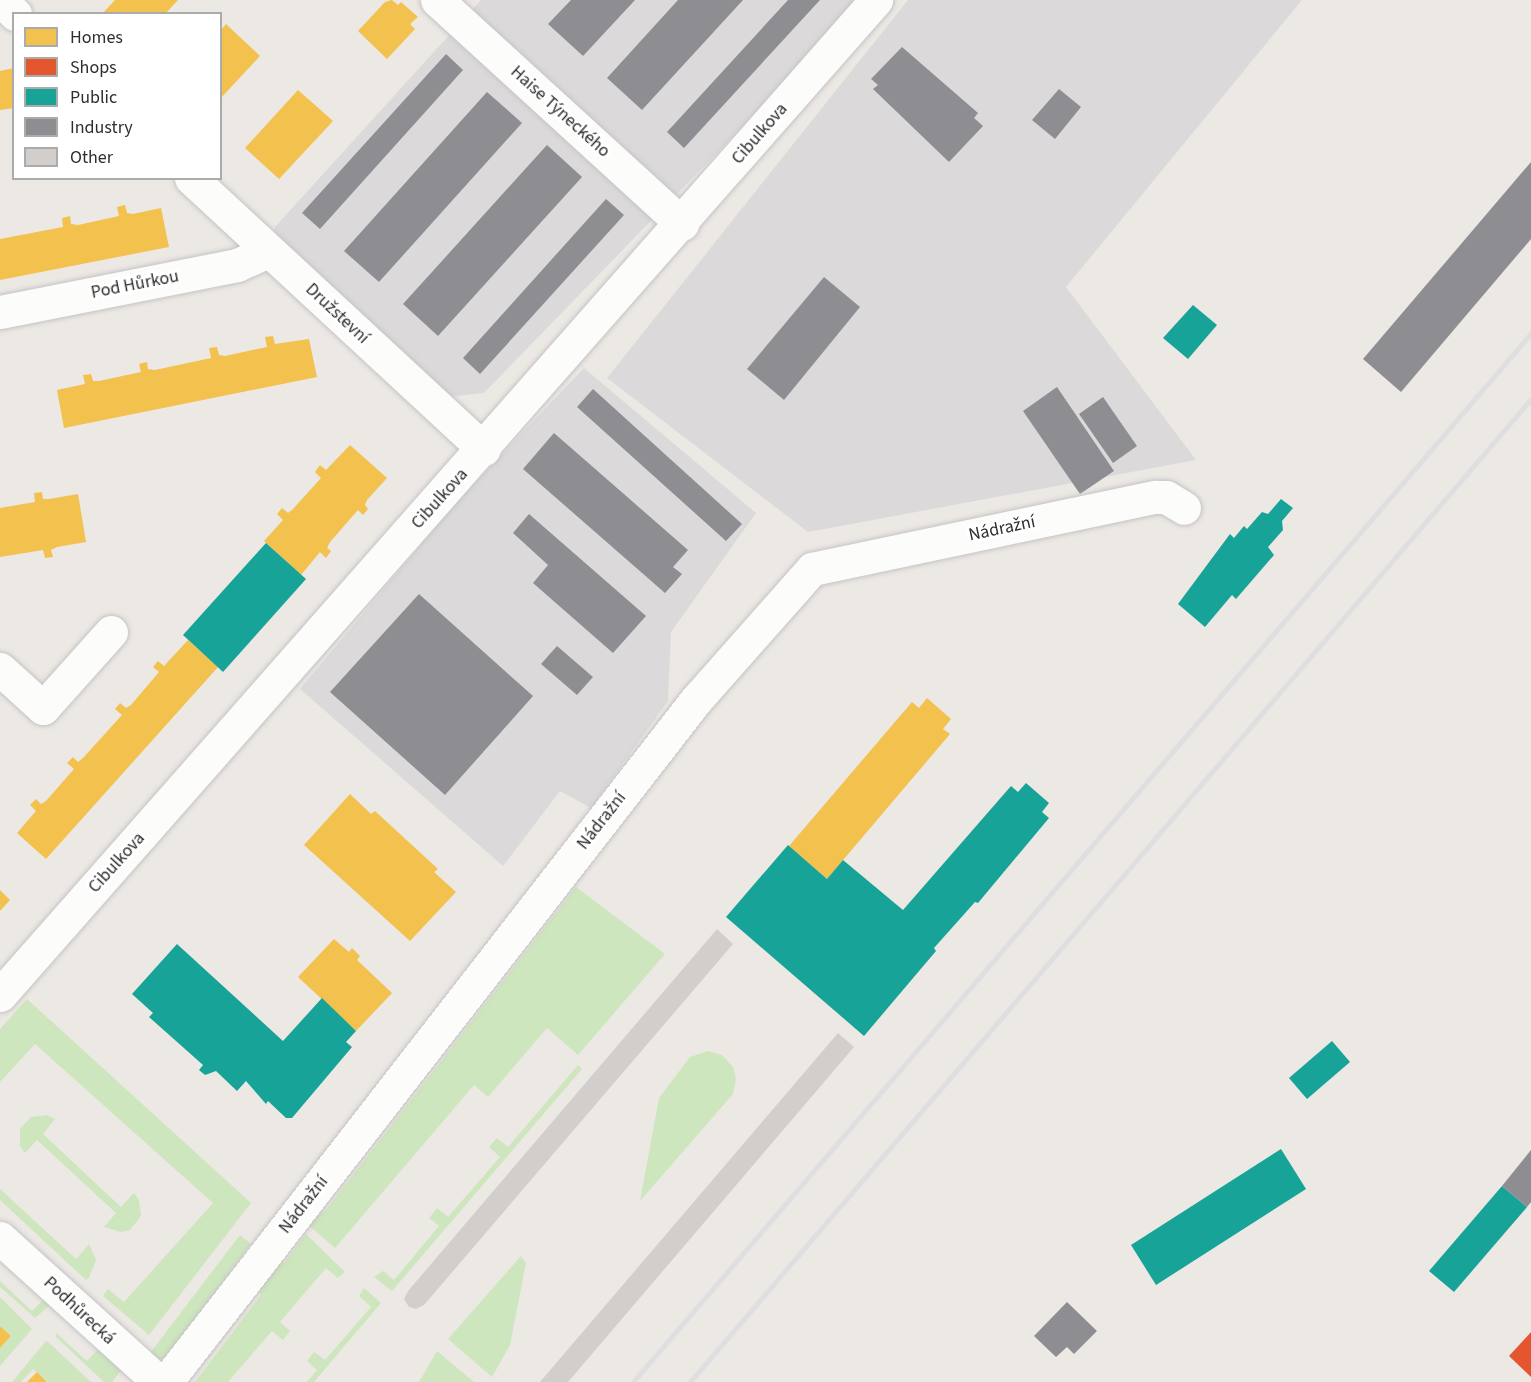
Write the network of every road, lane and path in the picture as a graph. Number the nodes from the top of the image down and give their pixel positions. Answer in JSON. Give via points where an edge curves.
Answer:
{"nodes":[{"id":1,"x":1,"y":0,"type":"edge"},
{"id":2,"x":437,"y":0,"type":"edge"},
{"id":3,"x":876,"y":0,"type":"edge"},
{"id":4,"x":13,"y":12,"type":"edge"},
{"id":5,"x":193,"y":180,"type":"edge"},
{"id":6,"x":682,"y":224,"type":"junction"},
{"id":7,"x":268,"y":251,"type":"junction"},
{"id":8,"x":0,"y":312,"type":"edge"},
{"id":9,"x":484,"y":449,"type":"junction"},
{"id":10,"x":1184,"y":508,"type":"dead end"},
{"id":11,"x":111,"y":632,"type":"dead end"},
{"id":12,"x":0,"y":669,"type":"edge"},
{"id":13,"x":0,"y":995,"type":"edge"},
{"id":14,"x":0,"y":1238,"type":"edge"},
{"id":15,"x":159,"y":1382,"type":"edge"},
{"id":16,"x":166,"y":1382,"type":"edge"}],
"edges":[{"from":1,"to":4,"type":"street"},
{"from":2,"to":6,"type":"street","name":"Haise Týneckého"},
{"from":3,"to":6,"type":"street","name":"Cibulkova"},
{"from":5,"to":7,"type":"street","name":"Družstevní"},
{"from":6,"to":9,"type":"street","name":"Cibulkova"},
{"from":7,"to":8,"type":"street","name":"Pod Hůrkou","via":[[237,265]]},
{"from":7,"to":9,"type":"street","name":"Družstevní"},
{"from":9,"to":13,"type":"street","name":"Cibulkova"},
{"from":10,"to":16,"type":"street","name":"Nádražní","via":[[1166,497],[1155,497],[812,569],[696,700]]},
{"from":11,"to":12,"type":"street","via":[[43,708]]},
{"from":14,"to":15,"type":"street","name":"Podhůrecká"}]}
